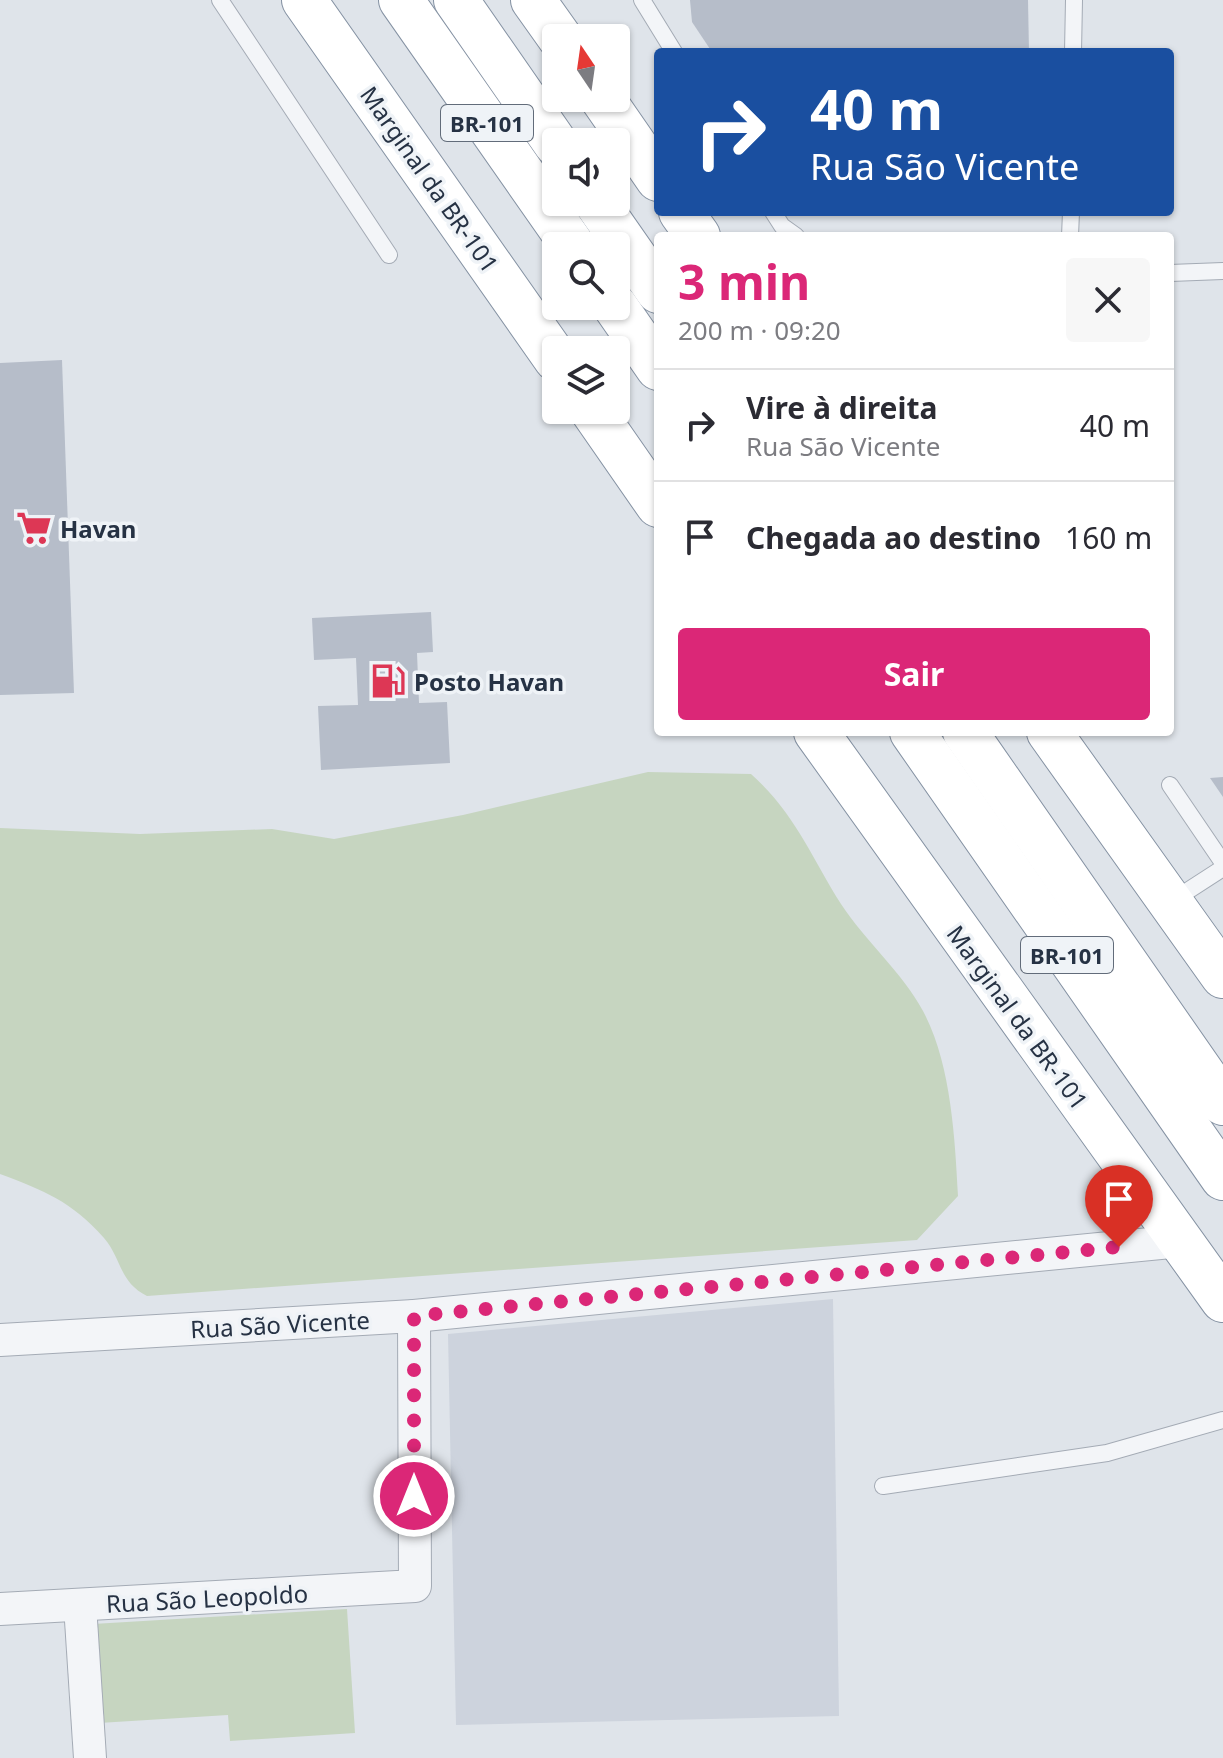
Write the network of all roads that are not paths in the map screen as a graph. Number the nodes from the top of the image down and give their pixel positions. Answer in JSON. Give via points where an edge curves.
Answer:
{"nodes":[{"id":1,"x":220,"y":0,"type":"edge"},
{"id":2,"x":304,"y":0,"type":"edge"},
{"id":3,"x":401,"y":0,"type":"edge"},
{"id":4,"x":456,"y":0,"type":"edge"},
{"id":5,"x":533,"y":0,"type":"edge"},
{"id":6,"x":642,"y":0,"type":"edge"},
{"id":7,"x":1074,"y":0,"type":"edge"},
{"id":8,"x":550,"y":24,"type":"edge"},
{"id":9,"x":672,"y":48,"type":"edge"},
{"id":10,"x":1073,"y":48,"type":"edge"},
{"id":11,"x":612,"y":112,"type":"edge"},
{"id":12,"x":545,"y":128,"type":"edge"},
{"id":13,"x":654,"y":173,"type":"edge"},
{"id":14,"x":606,"y":216,"type":"edge"},
{"id":15,"x":776,"y":216,"type":"edge"},
{"id":16,"x":563,"y":232,"type":"edge"},
{"id":17,"x":790,"y":232,"type":"edge"},
{"id":18,"x":389,"y":255,"type":"dead end"},
{"id":19,"x":1223,"y":271,"type":"edge"},
{"id":20,"x":1174,"y":273,"type":"edge"},
{"id":21,"x":654,"y":285,"type":"edge"},
{"id":22,"x":625,"y":320,"type":"edge"},
{"id":23,"x":542,"y":339,"type":"edge"},
{"id":24,"x":654,"y":362,"type":"edge"},
{"id":25,"x":602,"y":424,"type":"edge"},
{"id":26,"x":625,"y":458,"type":"junction"},
{"id":27,"x":654,"y":488,"type":"edge"},
{"id":28,"x":654,"y":499,"type":"edge"},
{"id":29,"x":819,"y":736,"type":"edge"},
{"id":30,"x":889,"y":736,"type":"edge"},
{"id":31,"x":915,"y":736,"type":"edge"},
{"id":32,"x":968,"y":736,"type":"edge"},
{"id":33,"x":1052,"y":736,"type":"edge"},
{"id":34,"x":1170,"y":785,"type":"dead end"},
{"id":35,"x":987,"y":840,"type":"junction"},
{"id":36,"x":1223,"y":866,"type":"edge"},
{"id":37,"x":1170,"y":902,"type":"junction"},
{"id":38,"x":1223,"y":976,"type":"edge"},
{"id":39,"x":1223,"y":1103,"type":"edge"},
{"id":40,"x":1223,"y":1178,"type":"edge"},
{"id":41,"x":1181,"y":1241,"type":"junction"},
{"id":42,"x":1223,"y":1300,"type":"edge"},
{"id":43,"x":414,"y":1316,"type":"junction"},
{"id":44,"x":0,"y":1340,"type":"edge"},
{"id":45,"x":1223,"y":1420,"type":"edge"},
{"id":46,"x":883,"y":1486,"type":"dead end"},
{"id":47,"x":80,"y":1605,"type":"junction"},
{"id":48,"x":0,"y":1609,"type":"edge"},
{"id":49,"x":90,"y":1758,"type":"edge"}],
"edges":[{"from":1,"to":18,"type":"lane"},
{"from":2,"to":23,"type":"highway","name":"Marginal da BR-101"},
{"from":3,"to":16,"type":"highway","number":"BR-101"},
{"from":4,"to":12,"type":"highway","number":"BR-101"},
{"from":5,"to":8,"type":"highway"},
{"from":6,"to":9,"type":"lane"},
{"from":7,"to":10,"type":"lane"},
{"from":11,"to":13,"type":"highway"},
{"from":14,"to":21,"type":"highway"},
{"from":15,"to":17,"type":"lane"},
{"from":19,"to":20,"type":"lane"},
{"from":22,"to":24,"type":"highway"},
{"from":25,"to":26,"type":"highway"},
{"from":26,"to":27,"type":"highway"},
{"from":26,"to":28,"type":"highway"},
{"from":29,"to":41,"type":"highway","name":"Marginal da BR-101"},
{"from":30,"to":35,"type":"highway"},
{"from":31,"to":35,"type":"highway","number":"BR-101"},
{"from":32,"to":39,"type":"highway","number":"BR-101"},
{"from":33,"to":37,"type":"highway"},
{"from":34,"to":36,"type":"lane"},
{"from":35,"to":40,"type":"highway","number":"BR-101"},
{"from":36,"to":37,"type":"lane"},
{"from":37,"to":38,"type":"highway"},
{"from":41,"to":42,"type":"highway","name":"Marginal da BR-101"},
{"from":41,"to":43,"type":"street","name":"Rua São Vicente"},
{"from":43,"to":44,"type":"street","name":"Rua São Vicente"},
{"from":43,"to":47,"type":"street","name":"Rua São Leopoldo","via":[[415,1586]]},
{"from":45,"to":46,"type":"lane","via":[[1107,1453]]},
{"from":47,"to":48,"type":"street","name":"Rua São Leopoldo"},
{"from":47,"to":49,"type":"street"}]}
